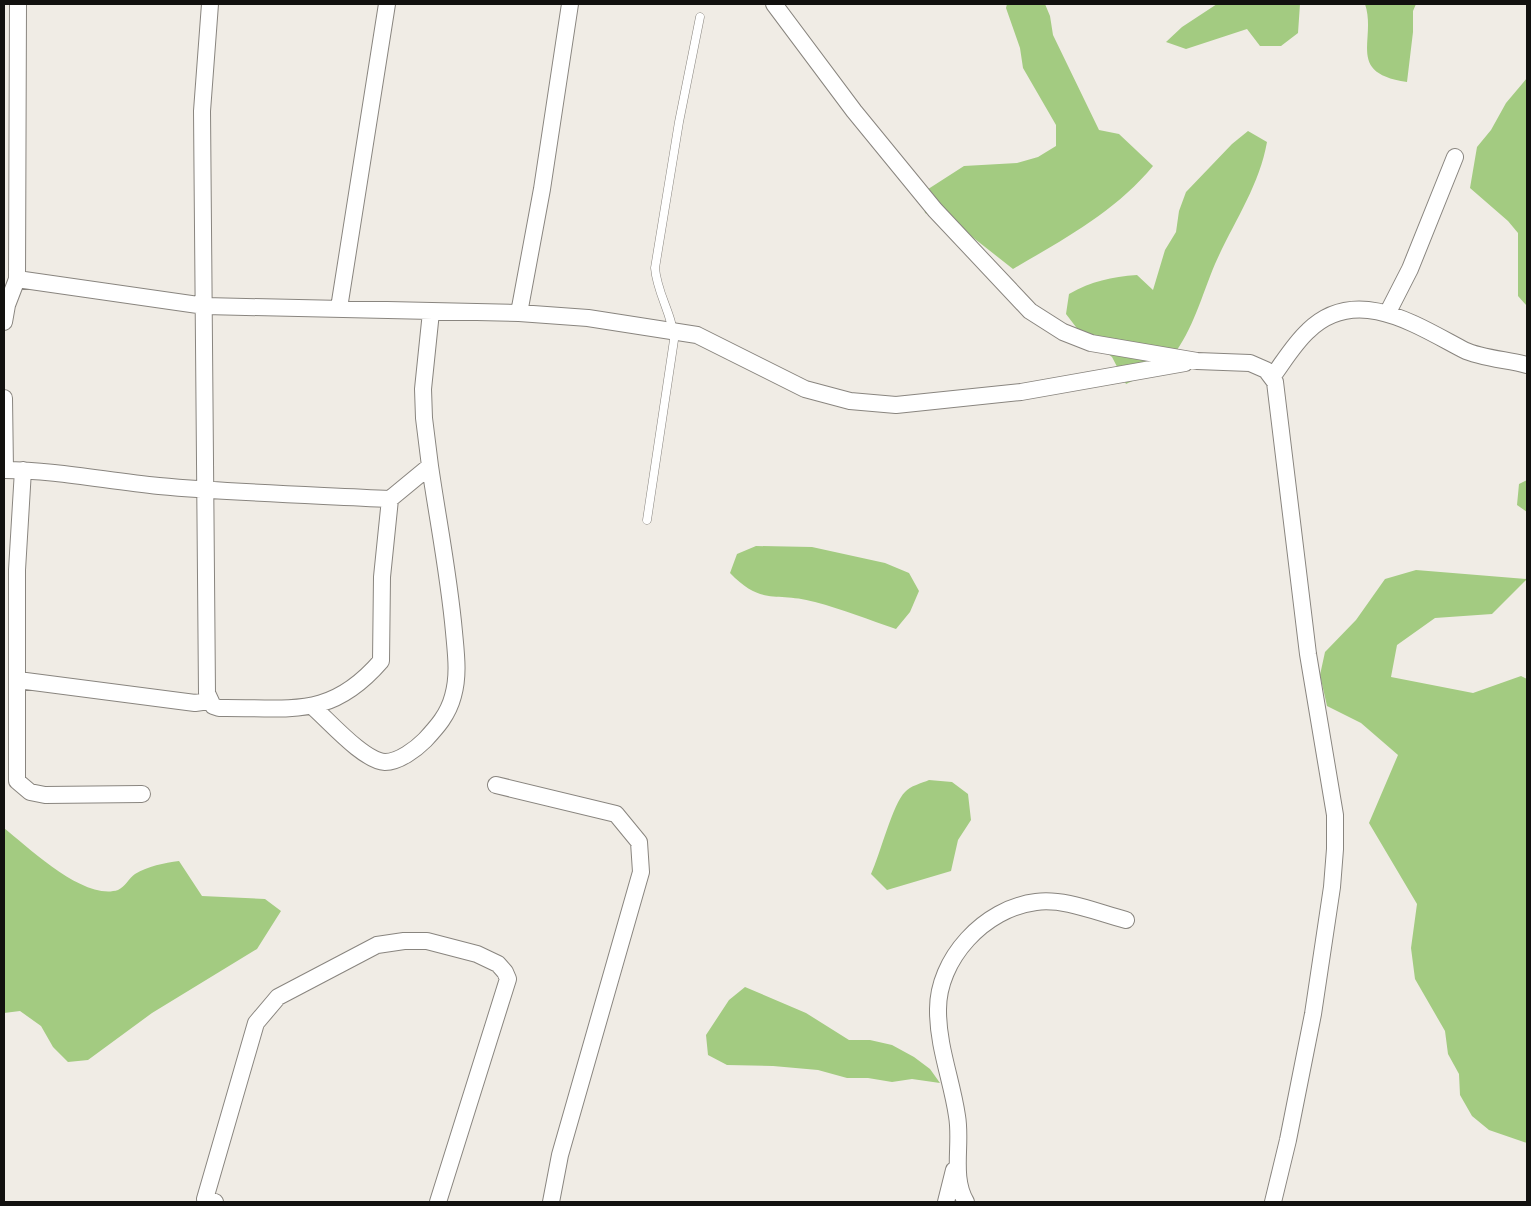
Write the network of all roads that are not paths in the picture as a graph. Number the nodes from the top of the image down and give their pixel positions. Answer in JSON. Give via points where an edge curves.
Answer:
{"nodes":[{"id":1,"x":210,"y":4,"type":"edge"},
{"id":2,"x":387,"y":4,"type":"edge"},
{"id":3,"x":570,"y":4,"type":"edge"},
{"id":4,"x":774,"y":4,"type":"edge"},
{"id":5,"x":14,"y":5,"type":"edge"},
{"id":6,"x":700,"y":17,"type":"dead end"},
{"id":7,"x":1455,"y":157,"type":"dead end"},
{"id":8,"x":17,"y":279,"type":"junction"},
{"id":9,"x":205,"y":306,"type":"junction"},
{"id":10,"x":339,"y":308,"type":"junction"},
{"id":11,"x":430,"y":312,"type":"junction"},
{"id":12,"x":1388,"y":312,"type":"junction"},
{"id":13,"x":519,"y":313,"type":"junction"},
{"id":14,"x":4,"y":322,"type":"edge"},
{"id":15,"x":674,"y":331,"type":"junction"},
{"id":16,"x":1197,"y":361,"type":"junction"},
{"id":17,"x":1527,"y":365,"type":"edge"},
{"id":18,"x":1273,"y":376,"type":"junction"},
{"id":19,"x":4,"y":398,"type":"edge"},
{"id":20,"x":430,"y":466,"type":"junction"},
{"id":21,"x":4,"y":470,"type":"edge"},
{"id":22,"x":23,"y":470,"type":"junction"},
{"id":23,"x":205,"y":490,"type":"junction"},
{"id":24,"x":390,"y":499,"type":"junction"},
{"id":25,"x":647,"y":520,"type":"dead end"},
{"id":26,"x":18,"y":680,"type":"junction"},
{"id":27,"x":210,"y":701,"type":"junction"},
{"id":28,"x":314,"y":707,"type":"junction"},
{"id":29,"x":496,"y":785,"type":"dead end"},
{"id":30,"x":142,"y":794,"type":"dead end"},
{"id":31,"x":1126,"y":920,"type":"dead end"},
{"id":32,"x":958,"y":1151,"type":"junction"},
{"id":33,"x":215,"y":1202,"type":"edge"},
{"id":34,"x":438,"y":1202,"type":"edge"},
{"id":35,"x":551,"y":1202,"type":"edge"},
{"id":36,"x":946,"y":1202,"type":"edge"},
{"id":37,"x":966,"y":1202,"type":"edge"},
{"id":38,"x":1273,"y":1202,"type":"edge"}],
"edges":[{"from":1,"to":9,"type":"street","via":[[202,112]]},
{"from":2,"to":10,"type":"street"},
{"from":3,"to":13,"type":"street"},
{"from":4,"to":16,"type":"street","via":[[854,111],[935,210],[1030,310],[1063,332],[1091,343]]},
{"from":5,"to":8,"type":"street"},
{"from":6,"to":15,"type":"lane","via":[[655,268],[656,285]]},
{"from":7,"to":12,"type":"street","via":[[1413,262]]},
{"from":8,"to":9,"type":"street"},
{"from":8,"to":14,"type":"street"},
{"from":9,"to":10,"type":"street"},
{"from":9,"to":23,"type":"street"},
{"from":10,"to":11,"type":"street"},
{"from":11,"to":13,"type":"street"},
{"from":11,"to":20,"type":"street","via":[[423,388]]},
{"from":12,"to":17,"type":"street","via":[[1466,351]]},
{"from":12,"to":18,"type":"street","via":[[1355,308],[1323,319],[1308,330]]},
{"from":13,"to":15,"type":"street","via":[[588,318]]},
{"from":15,"to":16,"type":"street","via":[[697,335],[805,389],[850,402],[896,405],[1021,392]]},
{"from":15,"to":25,"type":"lane"},
{"from":16,"to":18,"type":"street","via":[[1250,364]]},
{"from":18,"to":38,"type":"street","via":[[1308,654],[1335,816],[1335,849],[1313,1014]]},
{"from":19,"to":21,"type":"street"},
{"from":20,"to":24,"type":"street"},
{"from":20,"to":28,"type":"street","via":[[451,600],[457,670],[453,696],[443,722],[420,745],[399,759],[387,762],[363,752]]},
{"from":21,"to":22,"type":"street"},
{"from":22,"to":23,"type":"street"},
{"from":22,"to":26,"type":"street","via":[[16,570]]},
{"from":23,"to":24,"type":"street"},
{"from":23,"to":27,"type":"street","via":[[207,693]]},
{"from":24,"to":28,"type":"street","via":[[382,576],[381,661],[346,694]]},
{"from":26,"to":27,"type":"street","via":[[195,703]]},
{"from":26,"to":30,"type":"street","via":[[17,781],[30,792],[45,795]]},
{"from":27,"to":28,"type":"street","via":[[219,708]]},
{"from":29,"to":35,"type":"street","via":[[616,814],[639,842],[641,872],[560,1155]]},
{"from":31,"to":32,"type":"street","via":[[1060,902],[1037,902],[996,915],[961,947],[939,988],[938,1012],[943,1057],[958,1117]]},
{"from":32,"to":36,"type":"street"},
{"from":32,"to":37,"type":"street","via":[[959,1185]]},
{"from":33,"to":34,"type":"street","via":[[205,1199],[256,1023],[278,997],[377,945],[404,941],[427,941],[477,954],[498,964],[508,979]]}]}
